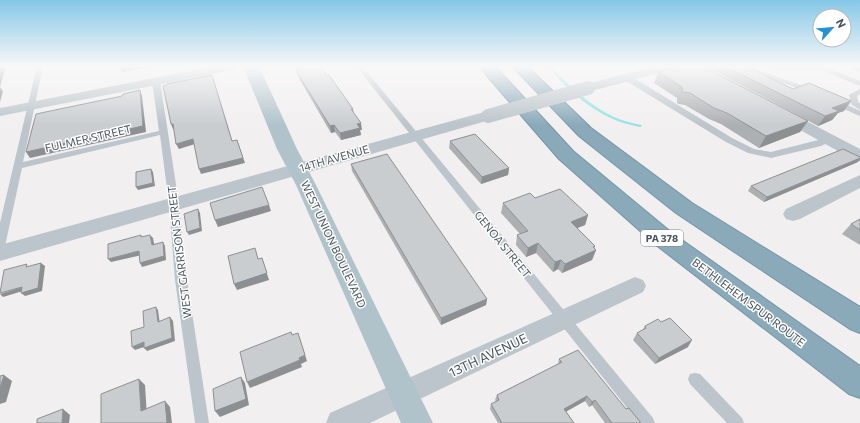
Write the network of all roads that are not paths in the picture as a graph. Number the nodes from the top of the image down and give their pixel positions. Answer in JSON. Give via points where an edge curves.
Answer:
{"nodes":[{"id":1,"x":36,"y":86,"type":"edge"},
{"id":2,"x":132,"y":86,"type":"edge"},
{"id":3,"x":157,"y":86,"type":"edge"},
{"id":4,"x":260,"y":86,"type":"edge"},
{"id":5,"x":375,"y":86,"type":"edge"},
{"id":6,"x":504,"y":86,"type":"edge"},
{"id":7,"x":538,"y":86,"type":"edge"},
{"id":8,"x":596,"y":86,"type":"edge"},
{"id":9,"x":640,"y":86,"type":"edge"},
{"id":10,"x":800,"y":86,"type":"edge"},
{"id":11,"x":860,"y":91,"type":"edge"},
{"id":12,"x":31,"y":106,"type":"junction"},
{"id":13,"x":766,"y":106,"type":"edge"},
{"id":14,"x":860,"y":108,"type":"edge"},
{"id":15,"x":0,"y":112,"type":"edge"},
{"id":16,"x":860,"y":114,"type":"edge"},
{"id":17,"x":164,"y":132,"type":"junction"},
{"id":18,"x":415,"y":136,"type":"junction"},
{"id":19,"x":830,"y":140,"type":"junction"},
{"id":20,"x":860,"y":156,"type":"edge"},
{"id":21,"x":18,"y":166,"type":"junction"},
{"id":22,"x":298,"y":168,"type":"junction"},
{"id":23,"x":857,"y":186,"type":"edge"},
{"id":24,"x":174,"y":204,"type":"junction"},
{"id":25,"x":793,"y":214,"type":"dead end"},
{"id":26,"x":0,"y":246,"type":"edge"},
{"id":27,"x":0,"y":253,"type":"edge"},
{"id":28,"x":635,"y":286,"type":"dead end"},
{"id":29,"x":564,"y":320,"type":"junction"},
{"id":30,"x":860,"y":321,"type":"edge"},
{"id":31,"x":695,"y":380,"type":"dead end"},
{"id":32,"x":860,"y":384,"type":"edge"},
{"id":33,"x":404,"y":393,"type":"junction"},
{"id":34,"x":202,"y":423,"type":"edge"},
{"id":35,"x":340,"y":423,"type":"edge"},
{"id":36,"x":417,"y":423,"type":"edge"},
{"id":37,"x":648,"y":423,"type":"edge"},
{"id":38,"x":737,"y":423,"type":"edge"}],
"edges":[{"from":1,"to":12,"type":"lane"},
{"from":2,"to":12,"type":"street"},
{"from":3,"to":17,"type":"lane","name":"WEST GARRISON STREET"},
{"from":4,"to":22,"type":"main road","name":"WEST UNION BOULEVARD"},
{"from":5,"to":18,"type":"lane","name":"GENOA STREET"},
{"from":6,"to":32,"type":"highway","name":"BETHLEHEM SPUR ROUTE","number":"PA 378","via":[[566,155],[664,239]]},
{"from":7,"to":30,"type":"highway","via":[[584,132],[684,208]]},
{"from":8,"to":18,"type":"street","name":"14TH AVENUE","bridge":true},
{"from":9,"to":19,"type":"lane","via":[[728,140],[751,151],[770,154]]},
{"from":10,"to":16,"type":"lane"},
{"from":11,"to":14,"type":"lane","via":[[853,95],[854,102]]},
{"from":12,"to":15,"type":"street"},
{"from":12,"to":21,"type":"lane"},
{"from":13,"to":19,"type":"street"},
{"from":17,"to":21,"type":"lane","name":"FULMER STREET"},
{"from":17,"to":24,"type":"lane","name":"WEST GARRISON STREET"},
{"from":18,"to":22,"type":"street","name":"14TH AVENUE"},
{"from":18,"to":29,"type":"lane","name":"GENOA STREET"},
{"from":19,"to":20,"type":"street"},
{"from":21,"to":26,"type":"lane"},
{"from":22,"to":24,"type":"street","name":"14TH AVENUE"},
{"from":22,"to":33,"type":"main road","name":"WEST UNION BOULEVARD"},
{"from":23,"to":25,"type":"street"},
{"from":24,"to":27,"type":"street","name":"14TH AVENUE"},
{"from":24,"to":34,"type":"lane","name":"WEST GARRISON STREET","via":[[181,280]]},
{"from":28,"to":29,"type":"street","name":"13TH AVENUE"},
{"from":29,"to":33,"type":"street","name":"13TH AVENUE"},
{"from":29,"to":37,"type":"lane","name":"GENOA STREET"},
{"from":31,"to":38,"type":"lane"},
{"from":33,"to":35,"type":"street","name":"13TH AVENUE"},
{"from":33,"to":36,"type":"main road","name":"WEST UNION BOULEVARD"}]}
